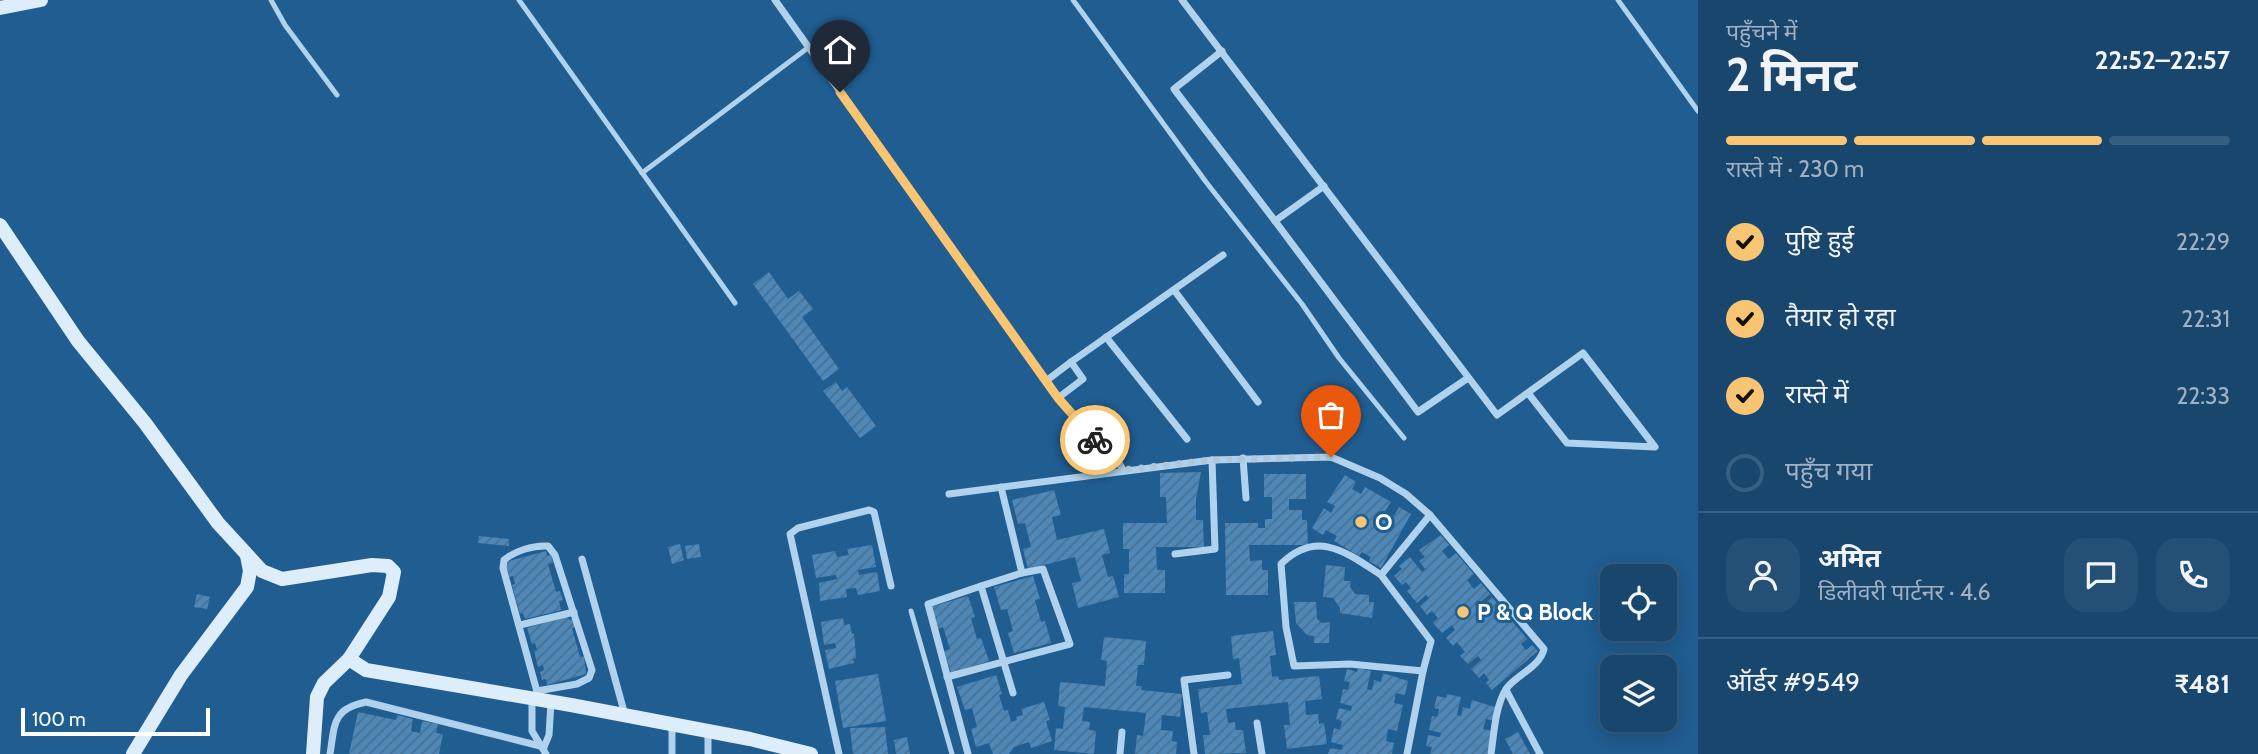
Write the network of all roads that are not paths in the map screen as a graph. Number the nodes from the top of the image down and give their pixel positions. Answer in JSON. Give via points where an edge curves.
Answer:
{"nodes":[{"id":1,"x":41,"y":0,"type":"edge"},
{"id":2,"x":271,"y":0,"type":"edge"},
{"id":3,"x":519,"y":0,"type":"edge"},
{"id":4,"x":775,"y":0,"type":"edge"},
{"id":5,"x":1073,"y":0,"type":"edge"},
{"id":6,"x":1182,"y":0,"type":"edge"},
{"id":7,"x":1618,"y":0,"type":"edge"},
{"id":8,"x":0,"y":8,"type":"edge"},
{"id":9,"x":809,"y":47,"type":"junction"},
{"id":10,"x":1222,"y":51,"type":"junction"},
{"id":11,"x":337,"y":95,"type":"dead end"},
{"id":12,"x":1698,"y":111,"type":"edge"},
{"id":13,"x":642,"y":173,"type":"junction"},
{"id":14,"x":1324,"y":186,"type":"junction"},
{"id":15,"x":1275,"y":221,"type":"junction"},
{"id":16,"x":0,"y":225,"type":"edge"},
{"id":17,"x":1223,"y":255,"type":"dead end"},
{"id":18,"x":1174,"y":290,"type":"junction"},
{"id":19,"x":735,"y":303,"type":"dead end"},
{"id":20,"x":1106,"y":337,"type":"junction"},
{"id":21,"x":1071,"y":362,"type":"junction"},
{"id":22,"x":1468,"y":378,"type":"junction"},
{"id":23,"x":1046,"y":381,"type":"junction"},
{"id":24,"x":1528,"y":393,"type":"junction"},
{"id":25,"x":1058,"y":398,"type":"junction"},
{"id":26,"x":1258,"y":402,"type":"dead end"},
{"id":27,"x":1404,"y":438,"type":"dead end"},
{"id":28,"x":1187,"y":439,"type":"dead end"},
{"id":29,"x":1101,"y":447,"type":"junction"},
{"id":30,"x":1243,"y":458,"type":"junction"},
{"id":31,"x":1212,"y":460,"type":"junction"},
{"id":32,"x":1123,"y":470,"type":"junction"},
{"id":33,"x":1110,"y":471,"type":"junction"},
{"id":34,"x":1001,"y":487,"type":"junction"},
{"id":35,"x":948,"y":494,"type":"dead end"},
{"id":36,"x":1246,"y":498,"type":"dead end"},
{"id":37,"x":1430,"y":515,"type":"junction"},
{"id":38,"x":247,"y":554,"type":"junction"},
{"id":39,"x":1175,"y":554,"type":"dead end"},
{"id":40,"x":582,"y":559,"type":"dead end"},
{"id":41,"x":1022,"y":573,"type":"junction"},
{"id":42,"x":1381,"y":575,"type":"junction"},
{"id":43,"x":891,"y":586,"type":"dead end"},
{"id":44,"x":981,"y":586,"type":"junction"},
{"id":45,"x":911,"y":611,"type":"dead end"},
{"id":46,"x":573,"y":612,"type":"junction"},
{"id":47,"x":520,"y":625,"type":"junction"},
{"id":48,"x":349,"y":659,"type":"junction"},
{"id":49,"x":1004,"y":662,"type":"junction"},
{"id":50,"x":1423,"y":671,"type":"junction"},
{"id":51,"x":1228,"y":675,"type":"dead end"},
{"id":52,"x":947,"y":677,"type":"junction"},
{"id":53,"x":1506,"y":690,"type":"junction"},
{"id":54,"x":1013,"y":693,"type":"dead end"},
{"id":55,"x":540,"y":698,"type":"junction"},
{"id":56,"x":626,"y":715,"type":"junction"},
{"id":57,"x":1257,"y":723,"type":"dead end"},
{"id":58,"x":672,"y":724,"type":"junction"},
{"id":59,"x":708,"y":731,"type":"junction"},
{"id":60,"x":1122,"y":732,"type":"dead end"},
{"id":61,"x":545,"y":751,"type":"edge"},
{"id":62,"x":133,"y":754,"type":"edge"},
{"id":63,"x":313,"y":754,"type":"edge"},
{"id":64,"x":330,"y":754,"type":"edge"},
{"id":65,"x":672,"y":754,"type":"edge"},
{"id":66,"x":708,"y":754,"type":"edge"},
{"id":67,"x":811,"y":754,"type":"edge"},
{"id":68,"x":839,"y":754,"type":"edge"},
{"id":69,"x":952,"y":754,"type":"edge"},
{"id":70,"x":968,"y":754,"type":"edge"},
{"id":71,"x":1120,"y":754,"type":"edge"},
{"id":72,"x":1194,"y":754,"type":"edge"},
{"id":73,"x":1262,"y":754,"type":"edge"},
{"id":74,"x":1407,"y":754,"type":"edge"},
{"id":75,"x":1491,"y":754,"type":"edge"},
{"id":76,"x":1540,"y":754,"type":"edge"}],
"edges":[{"from":1,"to":8,"type":"main road"},
{"from":2,"to":11,"type":"lane"},
{"from":3,"to":13,"type":"lane"},
{"from":4,"to":9,"type":"street"},
{"from":5,"to":27,"type":"lane","via":[[1339,358]]},
{"from":6,"to":10,"type":"street"},
{"from":7,"to":12,"type":"lane"},
{"from":9,"to":13,"type":"lane"},
{"from":9,"to":23,"type":"street"},
{"from":10,"to":14,"type":"street"},
{"from":10,"to":15,"type":"street","via":[[1174,89]]},
{"from":13,"to":19,"type":"lane"},
{"from":14,"to":15,"type":"street"},
{"from":14,"to":22,"type":"street"},
{"from":15,"to":22,"type":"street","via":[[1418,412]]},
{"from":16,"to":38,"type":"main road","via":[[78,341]]},
{"from":17,"to":18,"type":"street"},
{"from":18,"to":20,"type":"street"},
{"from":18,"to":26,"type":"street"},
{"from":20,"to":21,"type":"street"},
{"from":20,"to":28,"type":"street"},
{"from":21,"to":23,"type":"street"},
{"from":21,"to":25,"type":"street","via":[[1083,379]]},
{"from":22,"to":24,"type":"street","via":[[1497,415]]},
{"from":23,"to":25,"type":"street"},
{"from":24,"to":24,"type":"street","via":[[1583,353],[1655,447],[1567,443]]},
{"from":25,"to":29,"type":"street"},
{"from":29,"to":32,"type":"street","via":[[1110,447]]},
{"from":29,"to":33,"type":"street","via":[[1099,453]]},
{"from":30,"to":31,"type":"street"},
{"from":30,"to":36,"type":"street"},
{"from":30,"to":37,"type":"street","via":[[1342,460],[1380,478]]},
{"from":31,"to":32,"type":"street"},
{"from":31,"to":39,"type":"street","via":[[1215,549]]},
{"from":32,"to":33,"type":"street"},
{"from":33,"to":34,"type":"street"},
{"from":34,"to":35,"type":"street"},
{"from":34,"to":41,"type":"street"},
{"from":37,"to":42,"type":"street"},
{"from":37,"to":53,"type":"street","via":[[1544,649],[1541,658]]},
{"from":38,"to":48,"type":"main road","via":[[262,571],[282,579],[372,565],[392,569],[388,597]]},
{"from":38,"to":62,"type":"main road","via":[[247,587],[181,675]]},
{"from":40,"to":56,"type":"street"},
{"from":41,"to":44,"type":"street"},
{"from":41,"to":49,"type":"street","via":[[1043,569],[1070,644]]},
{"from":42,"to":50,"type":"street","via":[[1432,641]]},
{"from":42,"to":50,"type":"street","via":[[1344,551],[1320,545],[1294,551],[1281,564],[1294,666],[1350,664]]},
{"from":43,"to":68,"type":"street","via":[[874,512],[798,528],[790,534]]},
{"from":44,"to":49,"type":"street"},
{"from":44,"to":52,"type":"street","via":[[928,604]]},
{"from":45,"to":69,"type":"lane"},
{"from":46,"to":47,"type":"street"},
{"from":46,"to":47,"type":"street","via":[[555,555],[548,546],[539,545],[504,559]]},
{"from":46,"to":55,"type":"street","via":[[592,670],[589,678]]},
{"from":47,"to":55,"type":"street"},
{"from":48,"to":55,"type":"main road","via":[[366,670]]},
{"from":48,"to":63,"type":"main road","via":[[317,697]]},
{"from":49,"to":52,"type":"street"},
{"from":49,"to":54,"type":"street"},
{"from":50,"to":74,"type":"street"},
{"from":51,"to":72,"type":"street","via":[[1184,680]]},
{"from":52,"to":70,"type":"street"},
{"from":53,"to":75,"type":"street"},
{"from":53,"to":76,"type":"street"},
{"from":55,"to":56,"type":"main road"},
{"from":55,"to":61,"type":"street","via":[[549,735]]},
{"from":55,"to":61,"type":"street","via":[[532,731]]},
{"from":56,"to":58,"type":"main road"},
{"from":57,"to":73,"type":"street"},
{"from":58,"to":59,"type":"main road"},
{"from":58,"to":65,"type":"street"},
{"from":59,"to":66,"type":"street"},
{"from":59,"to":67,"type":"main road"},
{"from":60,"to":71,"type":"street"},
{"from":61,"to":64,"type":"street","via":[[366,702],[341,711]]}]}
